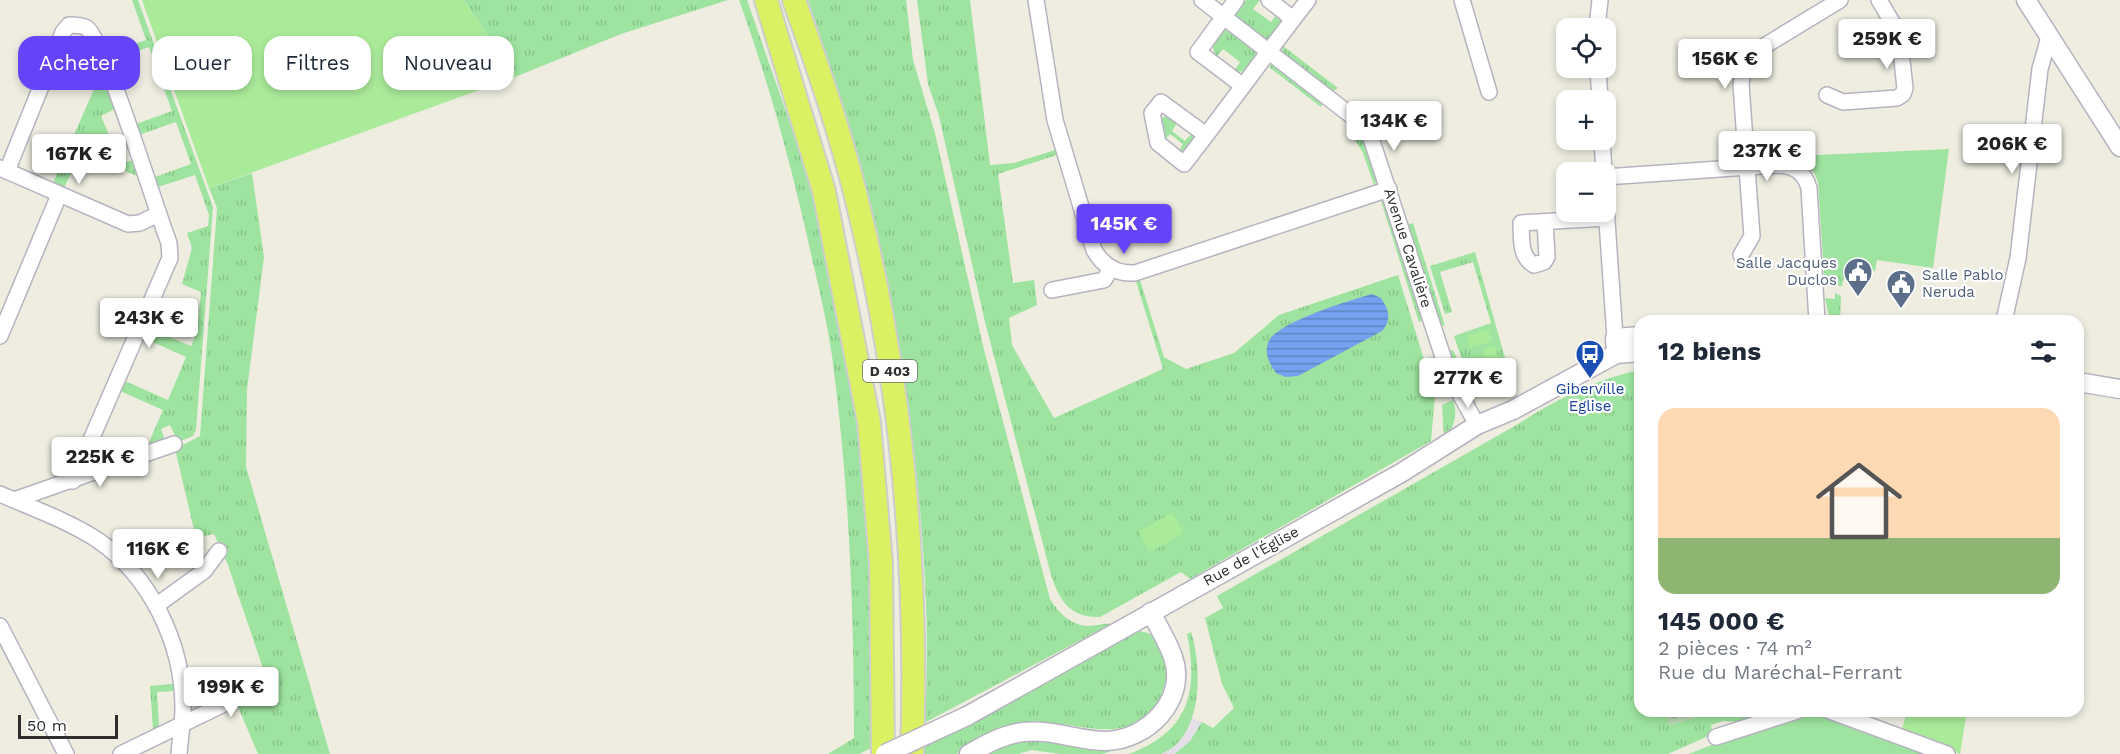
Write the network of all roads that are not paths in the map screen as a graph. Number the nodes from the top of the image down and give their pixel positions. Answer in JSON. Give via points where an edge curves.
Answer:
{"nodes":[{"id":1,"x":766,"y":0,"type":"edge"},
{"id":2,"x":794,"y":0,"type":"edge"},
{"id":3,"x":1036,"y":0,"type":"edge"},
{"id":4,"x":1202,"y":0,"type":"edge"},
{"id":5,"x":1236,"y":0,"type":"edge"},
{"id":6,"x":1269,"y":0,"type":"edge"},
{"id":7,"x":1308,"y":0,"type":"edge"},
{"id":8,"x":1462,"y":0,"type":"edge"},
{"id":9,"x":1600,"y":0,"type":"edge"},
{"id":10,"x":1840,"y":0,"type":"edge"},
{"id":11,"x":1880,"y":0,"type":"edge"},
{"id":12,"x":2026,"y":0,"type":"edge"},
{"id":13,"x":1224,"y":17,"type":"junction"},
{"id":14,"x":1598,"y":18,"type":"edge"},
{"id":15,"x":1293,"y":19,"type":"junction"},
{"id":16,"x":2049,"y":37,"type":"junction"},
{"id":17,"x":1269,"y":52,"type":"junction"},
{"id":18,"x":1243,"y":86,"type":"junction"},
{"id":19,"x":1489,"y":92,"type":"dead end"},
{"id":20,"x":1827,"y":95,"type":"dead end"},
{"id":21,"x":1206,"y":135,"type":"dead end"},
{"id":22,"x":2120,"y":147,"type":"edge"},
{"id":23,"x":1747,"y":167,"type":"junction"},
{"id":24,"x":3,"y":170,"type":"edge"},
{"id":25,"x":1616,"y":176,"type":"edge"},
{"id":26,"x":1389,"y":189,"type":"junction"},
{"id":27,"x":59,"y":195,"type":"junction"},
{"id":28,"x":158,"y":214,"type":"junction"},
{"id":29,"x":1556,"y":221,"type":"edge"},
{"id":30,"x":1545,"y":222,"type":"dead end"},
{"id":31,"x":1607,"y":222,"type":"edge"},
{"id":32,"x":1740,"y":255,"type":"dead end"},
{"id":33,"x":1111,"y":268,"type":"junction"},
{"id":34,"x":1052,"y":290,"type":"dead end"},
{"id":35,"x":1817,"y":315,"type":"edge"},
{"id":36,"x":2005,"y":315,"type":"edge"},
{"id":37,"x":0,"y":336,"type":"edge"},
{"id":38,"x":1634,"y":338,"type":"edge"},
{"id":39,"x":1615,"y":346,"type":"junction"},
{"id":40,"x":1634,"y":351,"type":"edge"},
{"id":41,"x":2084,"y":383,"type":"edge"},
{"id":42,"x":2120,"y":389,"type":"edge"},
{"id":43,"x":1477,"y":425,"type":"junction"},
{"id":44,"x":174,"y":444,"type":"dead end"},
{"id":45,"x":73,"y":481,"type":"junction"},
{"id":46,"x":0,"y":494,"type":"edge"},
{"id":47,"x":14,"y":501,"type":"junction"},
{"id":48,"x":219,"y":551,"type":"dead end"},
{"id":49,"x":157,"y":605,"type":"junction"},
{"id":50,"x":1151,"y":612,"type":"junction"},
{"id":51,"x":0,"y":626,"type":"edge"},
{"id":52,"x":267,"y":683,"type":"dead end"},
{"id":53,"x":1778,"y":717,"type":"edge"},
{"id":54,"x":1846,"y":717,"type":"edge"},
{"id":55,"x":182,"y":724,"type":"junction"},
{"id":56,"x":1716,"y":737,"type":"dead end"},
{"id":57,"x":66,"y":754,"type":"edge"},
{"id":58,"x":121,"y":754,"type":"edge"},
{"id":59,"x":178,"y":754,"type":"edge"},
{"id":60,"x":884,"y":754,"type":"edge"},
{"id":61,"x":912,"y":754,"type":"edge"},
{"id":62,"x":969,"y":754,"type":"edge"},
{"id":63,"x":1947,"y":754,"type":"edge"}],
"edges":[{"from":1,"to":60,"type":"main road","number":"D 403","via":[[824,191],[869,422],[881,563]]},
{"from":2,"to":61,"type":"main road","number":"D 403","via":[[819,71],[862,221],[884,327],[907,521],[914,681]]},
{"from":3,"to":33,"type":"street","via":[[1062,151],[1094,250]]},
{"from":4,"to":13,"type":"street","name":"Avenue Cavalière"},
{"from":5,"to":13,"type":"street"},
{"from":6,"to":15,"type":"street"},
{"from":7,"to":15,"type":"street"},
{"from":8,"to":19,"type":"street"},
{"from":9,"to":14,"type":"street"},
{"from":10,"to":23,"type":"street","via":[[1756,51],[1747,62],[1741,85]]},
{"from":11,"to":20,"type":"street","via":[[1899,34],[1903,94],[1897,98],[1843,102]]},
{"from":12,"to":16,"type":"street"},
{"from":13,"to":17,"type":"street","name":"Avenue Cavalière"},
{"from":13,"to":18,"type":"street","via":[[1198,52]]},
{"from":15,"to":17,"type":"street"},
{"from":16,"to":22,"type":"street"},
{"from":16,"to":36,"type":"street","via":[[2040,69],[2018,258]]},
{"from":17,"to":18,"type":"street"},
{"from":17,"to":26,"type":"street","name":"Avenue Cavalière","via":[[1353,117],[1370,135]]},
{"from":18,"to":21,"type":"street"},
{"from":23,"to":25,"type":"street"},
{"from":23,"to":32,"type":"street","via":[[1752,236]]},
{"from":23,"to":35,"type":"street","via":[[1793,166],[1806,179]]},
{"from":24,"to":27,"type":"street"},
{"from":24,"to":28,"type":"street","via":[[63,32],[69,25],[78,25],[94,37],[107,66]]},
{"from":26,"to":33,"type":"street","via":[[1135,273]]},
{"from":26,"to":43,"type":"street","name":"Avenue Cavalière","via":[[1449,372]]},
{"from":27,"to":28,"type":"street","via":[[128,224]]},
{"from":27,"to":37,"type":"street"},
{"from":28,"to":45,"type":"street","via":[[170,258]]},
{"from":29,"to":30,"type":"street"},
{"from":31,"to":39,"type":"street"},
{"from":33,"to":34,"type":"street","via":[[1104,280]]},
{"from":38,"to":39,"type":"street","name":"Rue de l'Église"},
{"from":39,"to":40,"type":"street","name":"Rue de l'Église"},
{"from":39,"to":43,"type":"street","name":"Rue de l'Église","via":[[1513,410]]},
{"from":41,"to":42,"type":"street"},
{"from":43,"to":50,"type":"street","name":"Rue de l'Église","via":[[1401,473]]},
{"from":44,"to":45,"type":"street"},
{"from":45,"to":47,"type":"street"},
{"from":46,"to":47,"type":"street"},
{"from":47,"to":49,"type":"street","via":[[58,518],[97,540],[126,565]]},
{"from":48,"to":49,"type":"street","via":[[204,571]]},
{"from":49,"to":55,"type":"street","via":[[180,675]]},
{"from":50,"to":60,"type":"street","name":"Rue de l'Église","bridge":true,"via":[[967,716]]},
{"from":50,"to":62,"type":"street","via":[[1173,658],[1176,675],[1168,706],[1147,728],[1135,735],[1106,741],[1047,731],[1023,732],[1005,736]]},
{"from":51,"to":57,"type":"street"},
{"from":52,"to":55,"type":"street"},
{"from":53,"to":56,"type":"street"},
{"from":54,"to":63,"type":"street"},
{"from":55,"to":58,"type":"street"},
{"from":55,"to":59,"type":"street"}]}
